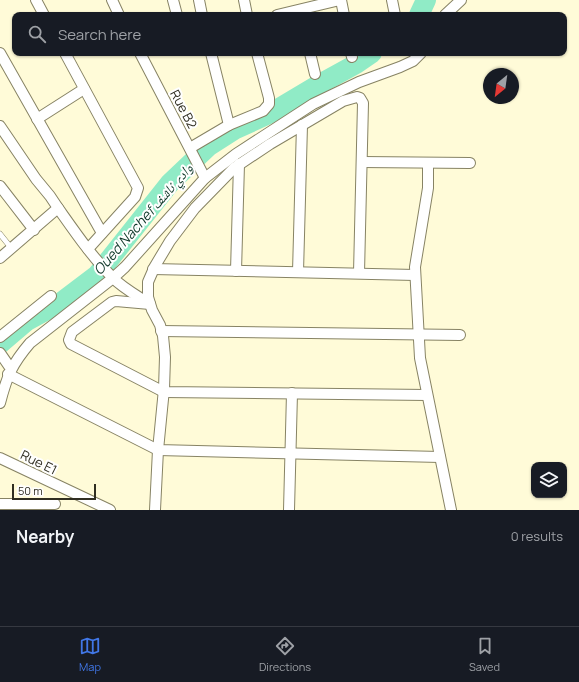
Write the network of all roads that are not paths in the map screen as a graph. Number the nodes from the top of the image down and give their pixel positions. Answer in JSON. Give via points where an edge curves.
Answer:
{"nodes":[{"id":1,"x":36,"y":0,"type":"edge"},
{"id":2,"x":112,"y":0,"type":"edge"},
{"id":3,"x":173,"y":0,"type":"edge"},
{"id":4,"x":199,"y":0,"type":"edge"},
{"id":5,"x":244,"y":0,"type":"edge"},
{"id":6,"x":340,"y":0,"type":"edge"},
{"id":7,"x":392,"y":0,"type":"edge"},
{"id":8,"x":461,"y":0,"type":"edge"},
{"id":9,"x":300,"y":8,"type":"edge"},
{"id":10,"x":42,"y":12,"type":"edge"},
{"id":11,"x":118,"y":12,"type":"edge"},
{"id":12,"x":176,"y":12,"type":"edge"},
{"id":13,"x":201,"y":12,"type":"edge"},
{"id":14,"x":246,"y":12,"type":"edge"},
{"id":15,"x":287,"y":12,"type":"edge"},
{"id":16,"x":343,"y":12,"type":"edge"},
{"id":17,"x":394,"y":12,"type":"edge"},
{"id":18,"x":448,"y":12,"type":"edge"},
{"id":19,"x":0,"y":53,"type":"edge"},
{"id":20,"x":66,"y":56,"type":"edge"},
{"id":21,"x":142,"y":56,"type":"edge"},
{"id":22,"x":212,"y":56,"type":"edge"},
{"id":23,"x":258,"y":56,"type":"edge"},
{"id":24,"x":311,"y":56,"type":"edge"},
{"id":25,"x":418,"y":56,"type":"edge"},
{"id":26,"x":315,"y":74,"type":"dead end"},
{"id":27,"x":359,"y":82,"type":"junction"},
{"id":28,"x":84,"y":89,"type":"junction"},
{"id":29,"x":360,"y":98,"type":"junction"},
{"id":30,"x":37,"y":119,"type":"junction"},
{"id":31,"x":229,"y":124,"type":"junction"},
{"id":32,"x":302,"y":125,"type":"junction"},
{"id":33,"x":0,"y":126,"type":"edge"},
{"id":34,"x":190,"y":148,"type":"junction"},
{"id":35,"x":362,"y":162,"type":"junction"},
{"id":36,"x":428,"y":163,"type":"junction"},
{"id":37,"x":470,"y":163,"type":"dead end"},
{"id":38,"x":239,"y":164,"type":"junction"},
{"id":39,"x":205,"y":178,"type":"junction"},
{"id":40,"x":0,"y":186,"type":"edge"},
{"id":41,"x":58,"y":208,"type":"junction"},
{"id":42,"x":34,"y":230,"type":"junction"},
{"id":43,"x":102,"y":233,"type":"junction"},
{"id":44,"x":0,"y":234,"type":"edge"},
{"id":45,"x":12,"y":249,"type":"junction"},
{"id":46,"x":88,"y":249,"type":"junction"},
{"id":47,"x":0,"y":258,"type":"edge"},
{"id":48,"x":153,"y":269,"type":"junction"},
{"id":49,"x":236,"y":271,"type":"junction"},
{"id":50,"x":298,"y":272,"type":"junction"},
{"id":51,"x":359,"y":273,"type":"junction"},
{"id":52,"x":415,"y":275,"type":"junction"},
{"id":53,"x":114,"y":278,"type":"junction"},
{"id":54,"x":52,"y":296,"type":"dead end"},
{"id":55,"x":150,"y":304,"type":"junction"},
{"id":56,"x":161,"y":331,"type":"junction"},
{"id":57,"x":419,"y":335,"type":"junction"},
{"id":58,"x":460,"y":336,"type":"dead end"},
{"id":59,"x":0,"y":337,"type":"edge"},
{"id":60,"x":0,"y":353,"type":"edge"},
{"id":61,"x":9,"y":372,"type":"junction"},
{"id":62,"x":164,"y":392,"type":"junction"},
{"id":63,"x":292,"y":393,"type":"junction"},
{"id":64,"x":427,"y":395,"type":"junction"},
{"id":65,"x":0,"y":403,"type":"edge"},
{"id":66,"x":158,"y":450,"type":"junction"},
{"id":67,"x":290,"y":453,"type":"junction"},
{"id":68,"x":440,"y":457,"type":"junction"},
{"id":69,"x":0,"y":458,"type":"edge"},
{"id":70,"x":55,"y":485,"type":"junction"},
{"id":71,"x":0,"y":504,"type":"edge"},
{"id":72,"x":55,"y":507,"type":"edge"},
{"id":73,"x":109,"y":510,"type":"edge"},
{"id":74,"x":155,"y":510,"type":"edge"},
{"id":75,"x":289,"y":510,"type":"edge"},
{"id":76,"x":451,"y":510,"type":"edge"}],
"edges":[{"from":1,"to":10,"type":"street"},
{"from":2,"to":11,"type":"street"},
{"from":3,"to":12,"type":"street"},
{"from":4,"to":13,"type":"street"},
{"from":5,"to":14,"type":"street"},
{"from":6,"to":9,"type":"street"},
{"from":6,"to":16,"type":"street"},
{"from":7,"to":17,"type":"street"},
{"from":8,"to":18,"type":"street"},
{"from":9,"to":15,"type":"street"},
{"from":19,"to":30,"type":"street"},
{"from":20,"to":28,"type":"street"},
{"from":21,"to":34,"type":"street","name":"Rue B2"},
{"from":22,"to":31,"type":"street"},
{"from":23,"to":31,"type":"street","via":[[269,104],[263,111]]},
{"from":24,"to":26,"type":"street"},
{"from":25,"to":27,"type":"street","via":[[400,67]]},
{"from":27,"to":29,"type":"street"},
{"from":27,"to":39,"type":"street","via":[[313,104],[236,154]]},
{"from":28,"to":30,"type":"street"},
{"from":28,"to":43,"type":"street","via":[[138,188],[135,197]]},
{"from":29,"to":32,"type":"street","via":[[343,101]]},
{"from":29,"to":35,"type":"street","via":[[363,103]]},
{"from":30,"to":43,"type":"street"},
{"from":31,"to":34,"type":"street"},
{"from":32,"to":38,"type":"street"},
{"from":32,"to":50,"type":"street"},
{"from":33,"to":41,"type":"street"},
{"from":34,"to":39,"type":"street","name":"Rue B2"},
{"from":35,"to":36,"type":"street"},
{"from":35,"to":51,"type":"street"},
{"from":36,"to":37,"type":"street"},
{"from":36,"to":52,"type":"street","via":[[428,188]]},
{"from":38,"to":48,"type":"street","via":[[195,208]]},
{"from":38,"to":49,"type":"street"},
{"from":39,"to":53,"type":"street"},
{"from":40,"to":42,"type":"street"},
{"from":41,"to":42,"type":"street"},
{"from":41,"to":46,"type":"street"},
{"from":42,"to":45,"type":"street"},
{"from":43,"to":46,"type":"street"},
{"from":44,"to":45,"type":"lane"},
{"from":45,"to":47,"type":"street"},
{"from":46,"to":53,"type":"street"},
{"from":48,"to":49,"type":"street"},
{"from":48,"to":55,"type":"street","via":[[148,282]]},
{"from":49,"to":50,"type":"street"},
{"from":50,"to":51,"type":"street"},
{"from":51,"to":52,"type":"street"},
{"from":52,"to":57,"type":"street"},
{"from":53,"to":55,"type":"street"},
{"from":53,"to":61,"type":"street","via":[[30,343]]},
{"from":54,"to":59,"type":"street"},
{"from":55,"to":56,"type":"street"},
{"from":55,"to":62,"type":"street","via":[[112,302],[72,332],[68,340],[71,344]]},
{"from":56,"to":57,"type":"street"},
{"from":56,"to":62,"type":"street"},
{"from":57,"to":58,"type":"street"},
{"from":57,"to":64,"type":"street","via":[[420,358]]},
{"from":60,"to":61,"type":"street"},
{"from":61,"to":65,"type":"street"},
{"from":61,"to":66,"type":"street"},
{"from":62,"to":63,"type":"street"},
{"from":62,"to":66,"type":"street"},
{"from":63,"to":64,"type":"street"},
{"from":63,"to":67,"type":"street"},
{"from":64,"to":68,"type":"street"},
{"from":66,"to":67,"type":"street"},
{"from":66,"to":74,"type":"street"},
{"from":67,"to":68,"type":"street"},
{"from":67,"to":75,"type":"street"},
{"from":68,"to":76,"type":"street"},
{"from":69,"to":70,"type":"street","name":"Rue E1"},
{"from":70,"to":72,"type":"street"},
{"from":70,"to":73,"type":"street","name":"Rue E1"},
{"from":71,"to":72,"type":"street"}]}
